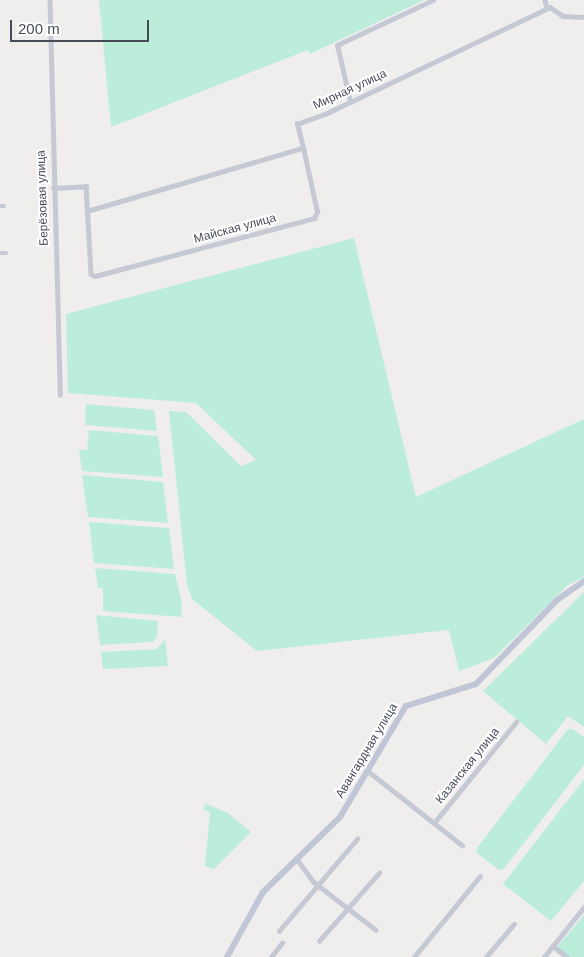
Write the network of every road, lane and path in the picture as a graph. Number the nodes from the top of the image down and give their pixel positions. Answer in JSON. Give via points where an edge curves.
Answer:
{"nodes":[{"id":1,"x":50,"y":0,"type":"edge"},
{"id":2,"x":433,"y":0,"type":"edge"},
{"id":3,"x":545,"y":0,"type":"edge"},
{"id":4,"x":547,"y":8,"type":"junction"},
{"id":5,"x":584,"y":17,"type":"edge"},
{"id":6,"x":350,"y":101,"type":"junction"},
{"id":7,"x":302,"y":148,"type":"junction"},
{"id":8,"x":53,"y":188,"type":"junction"},
{"id":9,"x":88,"y":211,"type":"junction"},
{"id":10,"x":0,"y":253,"type":"edge"},
{"id":11,"x":6,"y":253,"type":"dead end"},
{"id":12,"x":60,"y":395,"type":"dead end"},
{"id":13,"x":584,"y":581,"type":"edge"},
{"id":14,"x":516,"y":722,"type":"dead end"},
{"id":15,"x":368,"y":771,"type":"junction"},
{"id":16,"x":434,"y":823,"type":"junction"},
{"id":17,"x":357,"y":840,"type":"dead end"},
{"id":18,"x":462,"y":845,"type":"dead end"},
{"id":19,"x":297,"y":859,"type":"junction"},
{"id":20,"x":378,"y":874,"type":"dead end"},
{"id":21,"x":480,"y":876,"type":"dead end"},
{"id":22,"x":318,"y":885,"type":"junction"},
{"id":23,"x":348,"y":908,"type":"junction"},
{"id":24,"x":583,"y":910,"type":"edge"},
{"id":25,"x":514,"y":924,"type":"dead end"},
{"id":26,"x":376,"y":930,"type":"dead end"},
{"id":27,"x":279,"y":931,"type":"dead end"},
{"id":28,"x":319,"y":941,"type":"dead end"},
{"id":29,"x":282,"y":943,"type":"dead end"},
{"id":30,"x":553,"y":946,"type":"junction"},
{"id":31,"x":226,"y":957,"type":"edge"},
{"id":32,"x":271,"y":957,"type":"edge"},
{"id":33,"x":414,"y":957,"type":"edge"},
{"id":34,"x":486,"y":957,"type":"edge"},
{"id":35,"x":544,"y":957,"type":"edge"},
{"id":36,"x":567,"y":957,"type":"edge"}],
"edges":[{"from":1,"to":8,"type":"street","name":"Берёзовая улица"},
{"from":2,"to":6,"type":"street","via":[[337,45]]},
{"from":3,"to":4,"type":"street"},
{"from":4,"to":5,"type":"street","via":[[563,16]]},
{"from":4,"to":6,"type":"street","name":"Мирная улица"},
{"from":6,"to":7,"type":"street","name":"Мирная улица","via":[[296,124]]},
{"from":7,"to":9,"type":"street"},
{"from":7,"to":9,"type":"street","name":"Майская улица","via":[[317,212],[314,218],[95,276],[91,274]]},
{"from":8,"to":9,"type":"street","via":[[86,186]]},
{"from":8,"to":12,"type":"street","name":"Берёзовая улица"},
{"from":10,"to":11,"type":"street"},
{"from":13,"to":15,"type":"main road","name":"Авангардная улица","via":[[557,600],[476,684],[406,706]]},
{"from":14,"to":16,"type":"street","name":"Казанская улица"},
{"from":15,"to":16,"type":"street"},
{"from":15,"to":19,"type":"main road","name":"Авангардная улица","via":[[340,817]]},
{"from":16,"to":18,"type":"street"},
{"from":17,"to":22,"type":"street"},
{"from":19,"to":22,"type":"street"},
{"from":19,"to":31,"type":"main road","name":"Авангардная улица","via":[[263,892]]},
{"from":20,"to":23,"type":"street"},
{"from":21,"to":33,"type":"street"},
{"from":22,"to":23,"type":"street"},
{"from":22,"to":27,"type":"street"},
{"from":23,"to":26,"type":"street"},
{"from":23,"to":28,"type":"street"},
{"from":24,"to":30,"type":"street"},
{"from":25,"to":34,"type":"street"},
{"from":29,"to":32,"type":"street"},
{"from":30,"to":35,"type":"street"},
{"from":30,"to":36,"type":"street"}]}
